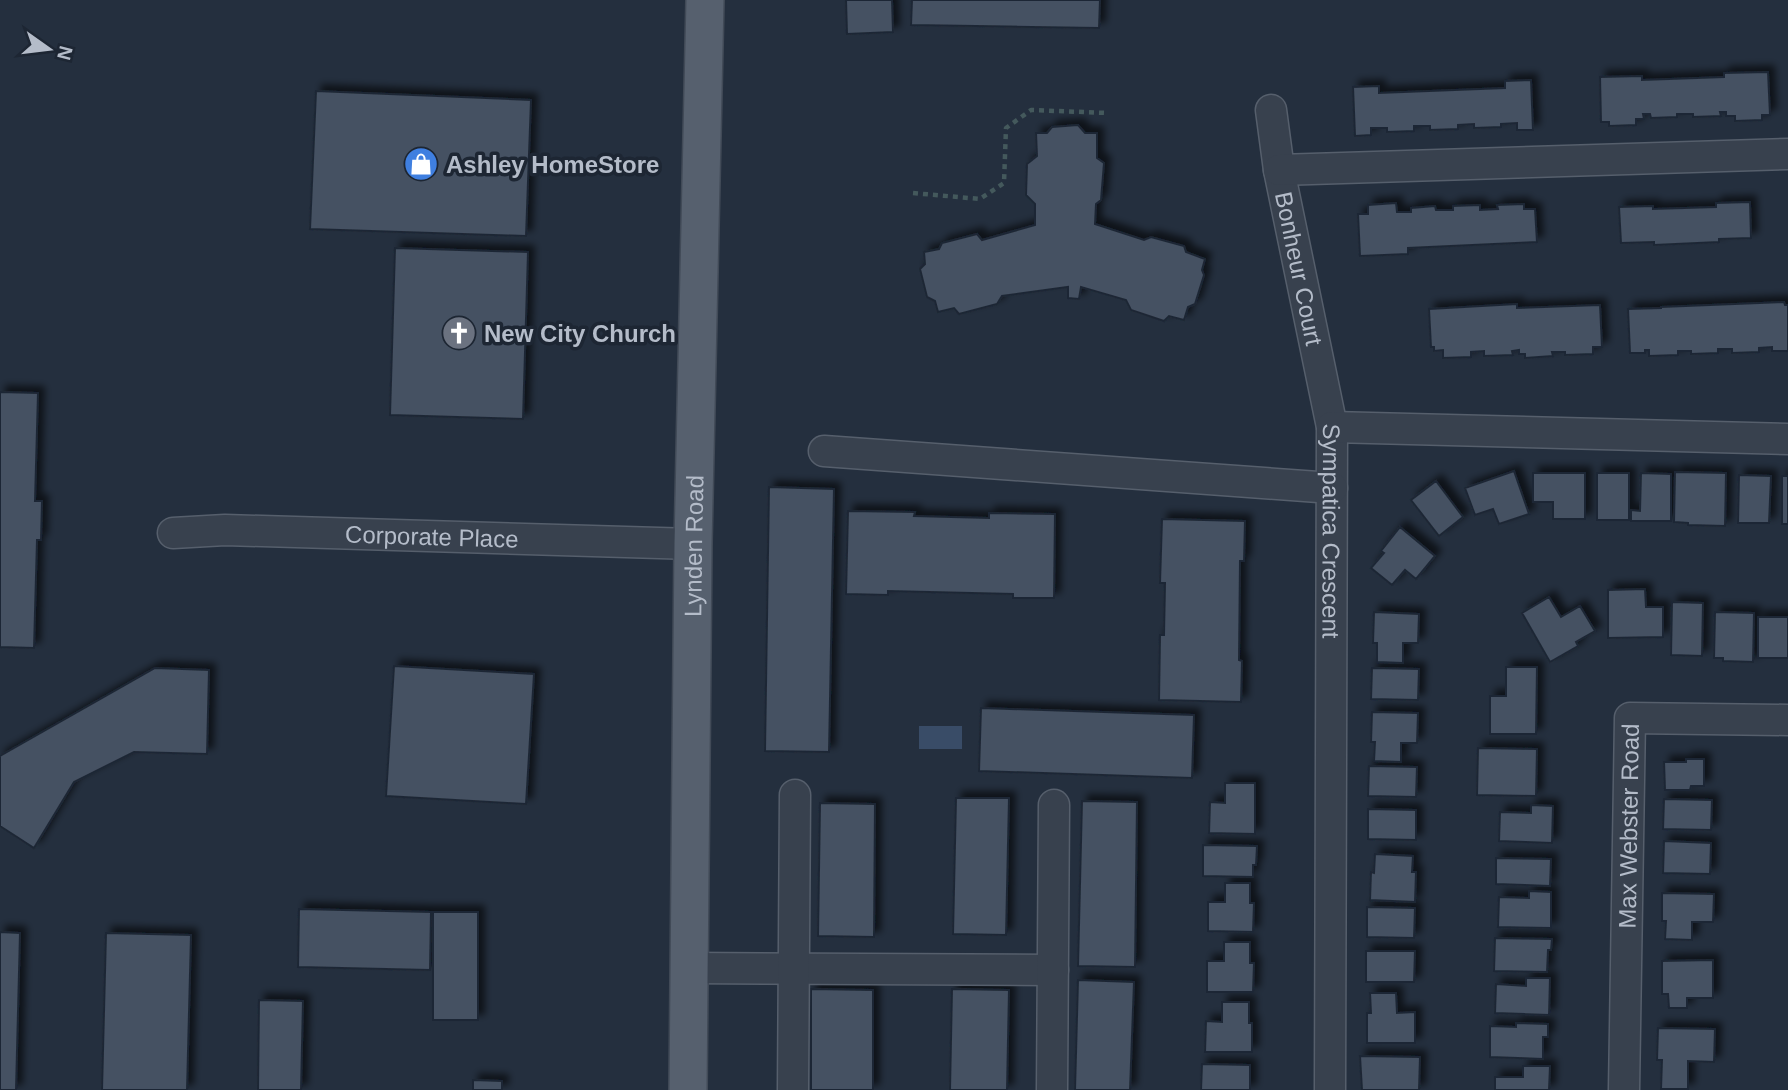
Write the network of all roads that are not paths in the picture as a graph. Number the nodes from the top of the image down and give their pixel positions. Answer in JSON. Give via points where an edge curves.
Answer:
{"nodes":[{"id":1,"x":705,"y":0,"type":"edge"},
{"id":2,"x":1271,"y":110,"type":"dead end"},
{"id":3,"x":1788,"y":154,"type":"edge"},
{"id":4,"x":1279,"y":170,"type":"junction"},
{"id":5,"x":1332,"y":427,"type":"junction"},
{"id":6,"x":1788,"y":439,"type":"edge"},
{"id":7,"x":824,"y":451,"type":"dead end"},
{"id":8,"x":1332,"y":488,"type":"junction"},
{"id":9,"x":173,"y":533,"type":"dead end"},
{"id":10,"x":693,"y":544,"type":"junction"},
{"id":11,"x":1788,"y":720,"type":"edge"},
{"id":12,"x":795,"y":795,"type":"dead end"},
{"id":13,"x":1054,"y":805,"type":"dead end"},
{"id":14,"x":689,"y":968,"type":"junction"},
{"id":15,"x":793,"y":969,"type":"junction"},
{"id":16,"x":1053,"y":970,"type":"junction"},
{"id":17,"x":688,"y":1090,"type":"edge"},
{"id":18,"x":793,"y":1090,"type":"edge"},
{"id":19,"x":1052,"y":1090,"type":"edge"},
{"id":20,"x":1329,"y":1090,"type":"edge"},
{"id":21,"x":1624,"y":1090,"type":"edge"}],
"edges":[{"from":1,"to":10,"type":"main road","name":"Lynden Road"},
{"from":2,"to":4,"type":"street","name":"Bonheur Court"},
{"from":3,"to":4,"type":"street"},
{"from":4,"to":5,"type":"street","name":"Bonheur Court"},
{"from":5,"to":6,"type":"street","name":"Sympatica Crescent"},
{"from":5,"to":8,"type":"street","name":"Sympatica Crescent"},
{"from":7,"to":8,"type":"street"},
{"from":8,"to":20,"type":"street","name":"Sympatica Crescent"},
{"from":9,"to":10,"type":"street","name":"Corporate Place","via":[[225,530]]},
{"from":10,"to":14,"type":"main road","name":"Lynden Road"},
{"from":11,"to":21,"type":"street","name":"Max Webster Road","via":[[1630,718]]},
{"from":12,"to":15,"type":"street"},
{"from":13,"to":16,"type":"street"},
{"from":14,"to":15,"type":"street"},
{"from":14,"to":17,"type":"main road","name":"Lynden Road"},
{"from":15,"to":16,"type":"street"},
{"from":15,"to":18,"type":"street"},
{"from":16,"to":19,"type":"street"}]}
